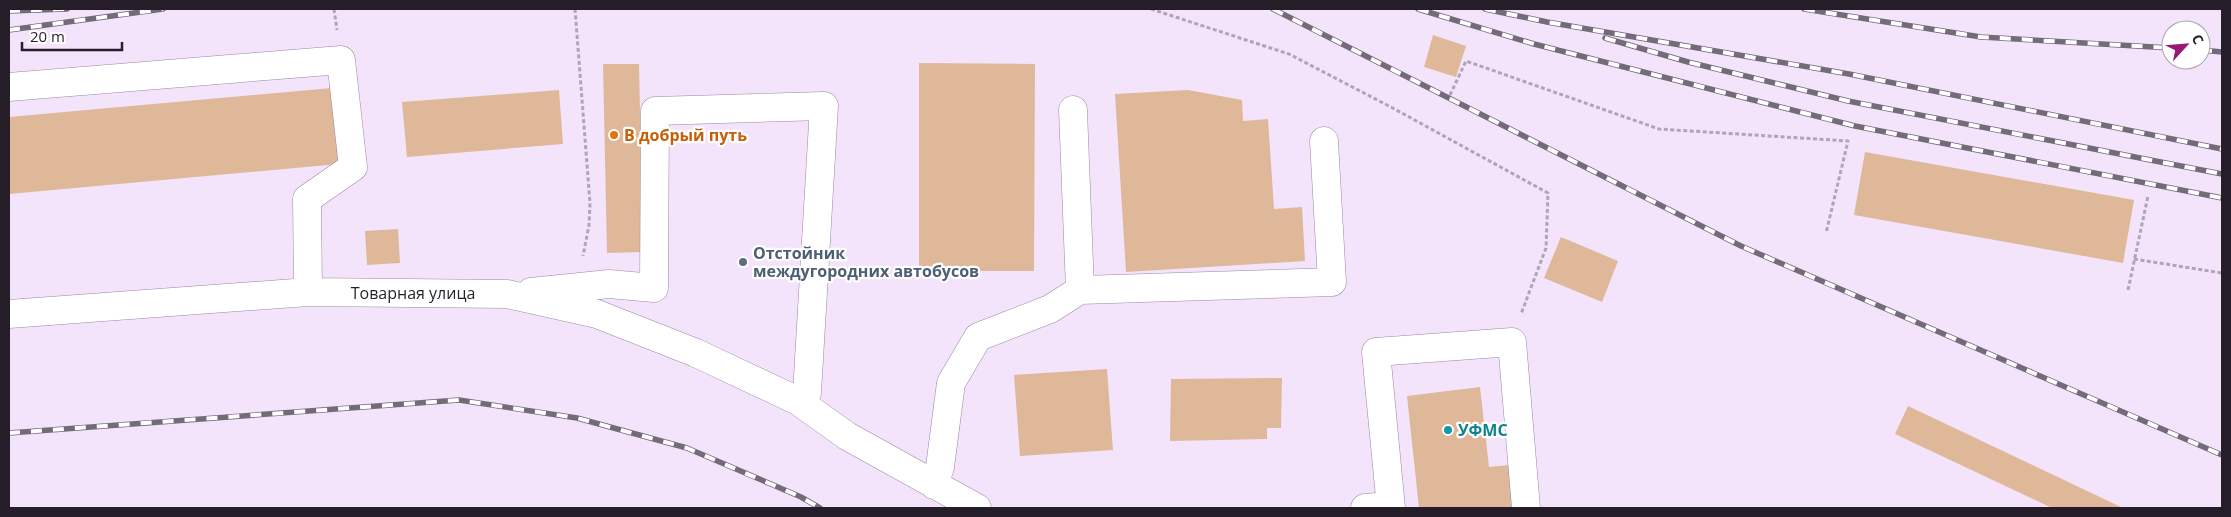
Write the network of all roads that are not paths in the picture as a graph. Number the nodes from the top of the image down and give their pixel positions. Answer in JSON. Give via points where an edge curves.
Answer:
{"nodes":[{"id":1,"x":9,"y":87,"type":"edge"},
{"id":2,"x":1073,"y":110,"type":"dead end"},
{"id":3,"x":1324,"y":141,"type":"dead end"},
{"id":4,"x":1080,"y":290,"type":"junction"},
{"id":5,"x":308,"y":292,"type":"junction"},
{"id":6,"x":507,"y":294,"type":"junction"},
{"id":7,"x":9,"y":314,"type":"edge"},
{"id":8,"x":798,"y":401,"type":"junction"},
{"id":9,"x":934,"y":485,"type":"junction"},
{"id":10,"x":977,"y":508,"type":"edge"},
{"id":11,"x":1382,"y":508,"type":"edge"},
{"id":12,"x":1526,"y":508,"type":"edge"}],
"edges":[{"from":1,"to":5,"type":"street","via":[[341,60],[353,167],[307,199]]},
{"from":2,"to":4,"type":"street"},
{"from":3,"to":4,"type":"street","via":[[1332,282]]},
{"from":4,"to":9,"type":"street","via":[[1050,309],[978,337],[951,383],[940,467]]},
{"from":5,"to":6,"type":"street","name":"Товарная улица"},
{"from":5,"to":7,"type":"street","name":"Товарная улица"},
{"from":6,"to":8,"type":"street","name":"Товарная улица","via":[[598,314],[696,353]]},
{"from":6,"to":8,"type":"street","via":[[609,284],[654,288],[655,111],[824,106],[807,393]]},
{"from":8,"to":9,"type":"street","name":"Товарная улица","via":[[847,436]]},
{"from":9,"to":10,"type":"street","name":"Товарная улица"},
{"from":11,"to":12,"type":"street","via":[[1376,352],[1512,342]]}]}
